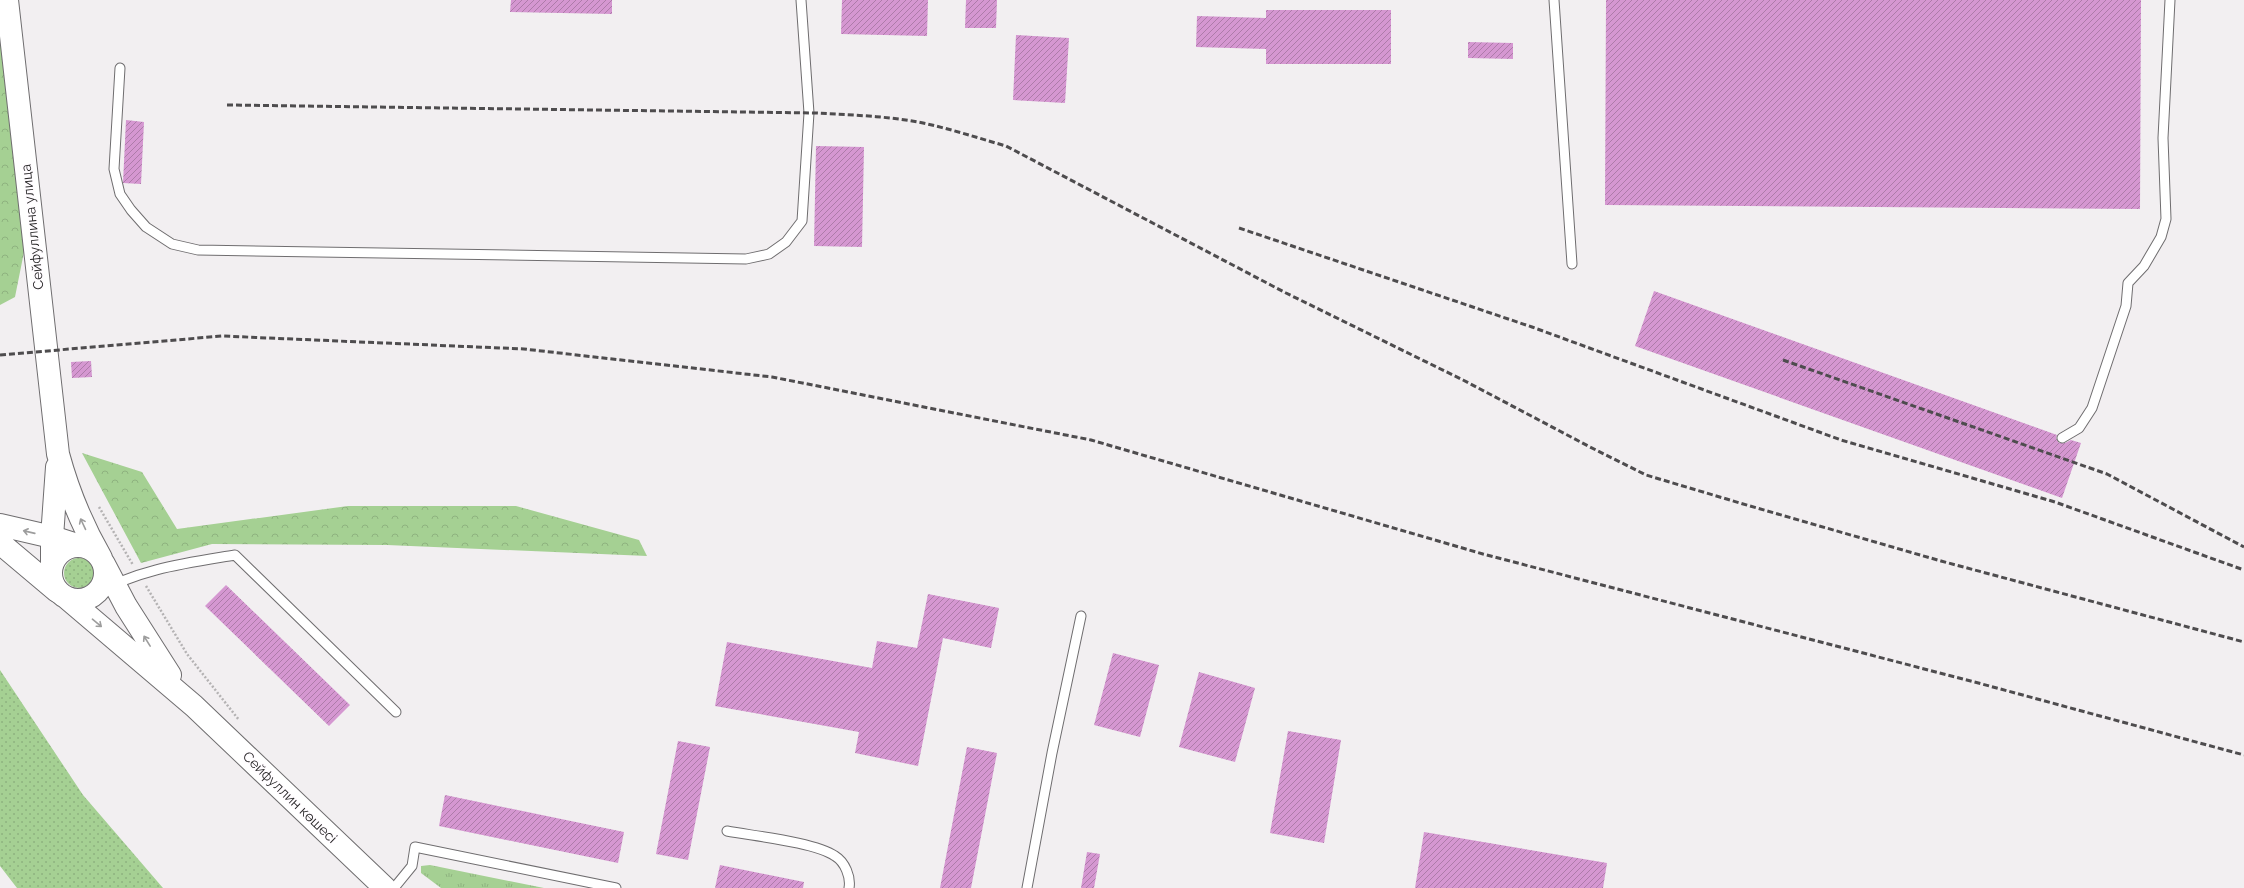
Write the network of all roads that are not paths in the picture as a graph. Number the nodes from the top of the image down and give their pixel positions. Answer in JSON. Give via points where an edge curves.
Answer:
{"nodes":[{"id":1,"x":7,"y":0,"type":"edge"},
{"id":2,"x":801,"y":0,"type":"edge"},
{"id":3,"x":1554,"y":0,"type":"edge"},
{"id":4,"x":2170,"y":0,"type":"edge"},
{"id":5,"x":120,"y":68,"type":"dead end"},
{"id":6,"x":1572,"y":264,"type":"dead end"},
{"id":7,"x":2062,"y":438,"type":"dead end"},
{"id":8,"x":58,"y":454,"type":"junction"},
{"id":9,"x":0,"y":525,"type":"edge"},
{"id":10,"x":52,"y":537,"type":"junction"},
{"id":11,"x":0,"y":543,"type":"edge"},
{"id":12,"x":80,"y":546,"type":"junction"},
{"id":13,"x":102,"y":561,"type":"junction"},
{"id":14,"x":52,"y":564,"type":"junction"},
{"id":15,"x":105,"y":589,"type":"junction"},
{"id":16,"x":62,"y":594,"type":"junction"},
{"id":17,"x":1081,"y":616,"type":"dead end"},
{"id":18,"x":194,"y":706,"type":"junction"},
{"id":19,"x":396,"y":712,"type":"dead end"},
{"id":20,"x":727,"y":831,"type":"dead end"},
{"id":21,"x":386,"y":888,"type":"edge"},
{"id":22,"x":394,"y":888,"type":"edge"},
{"id":23,"x":616,"y":888,"type":"edge"},
{"id":24,"x":849,"y":888,"type":"edge"},
{"id":25,"x":1026,"y":888,"type":"edge"}],
"edges":[{"from":1,"to":8,"type":"main road","name":"Сейфуллина улица"},
{"from":2,"to":5,"type":"lane","via":[[809,113],[802,221],[786,242],[769,254],[746,258],[198,250],[172,244],[146,227],[130,210],[120,194],[114,169]]},
{"from":3,"to":6,"type":"lane"},
{"from":4,"to":7,"type":"lane","via":[[2163,138],[2166,218],[2161,237],[2144,266],[2128,283],[2126,306],[2092,408],[2079,428]]},
{"from":8,"to":10,"type":"main road"},
{"from":13,"to":8,"type":"main road","one_way":true,"via":[[83,526],[66,484]]},
{"from":10,"to":9,"type":"main road","one_way":true},
{"from":10,"to":12,"type":"main road"},
{"from":10,"to":14,"type":"main road"},
{"from":11,"to":16,"type":"main road"},
{"from":12,"to":13,"type":"main road","via":[[95,552]]},
{"from":12,"to":14,"type":"main road","via":[[64,550]]},
{"from":13,"to":15,"type":"main road","via":[[105,576],[102,586]]},
{"from":14,"to":16,"type":"main road","via":[[52,583]]},
{"from":15,"to":16,"type":"main road","via":[[87,599],[77,600]]},
{"from":18,"to":15,"type":"main road","one_way":true},
{"from":15,"to":19,"type":"lane","via":[[166,567],[235,555]]},
{"from":16,"to":18,"type":"main road","one_way":true},
{"from":17,"to":25,"type":"lane"},
{"from":18,"to":21,"type":"main road","name":"Сейфуллин көшесі"},
{"from":20,"to":24,"type":"lane","via":[[817,848],[830,853],[847,869]]},
{"from":22,"to":23,"type":"lane","via":[[412,866],[415,847]]}]}
